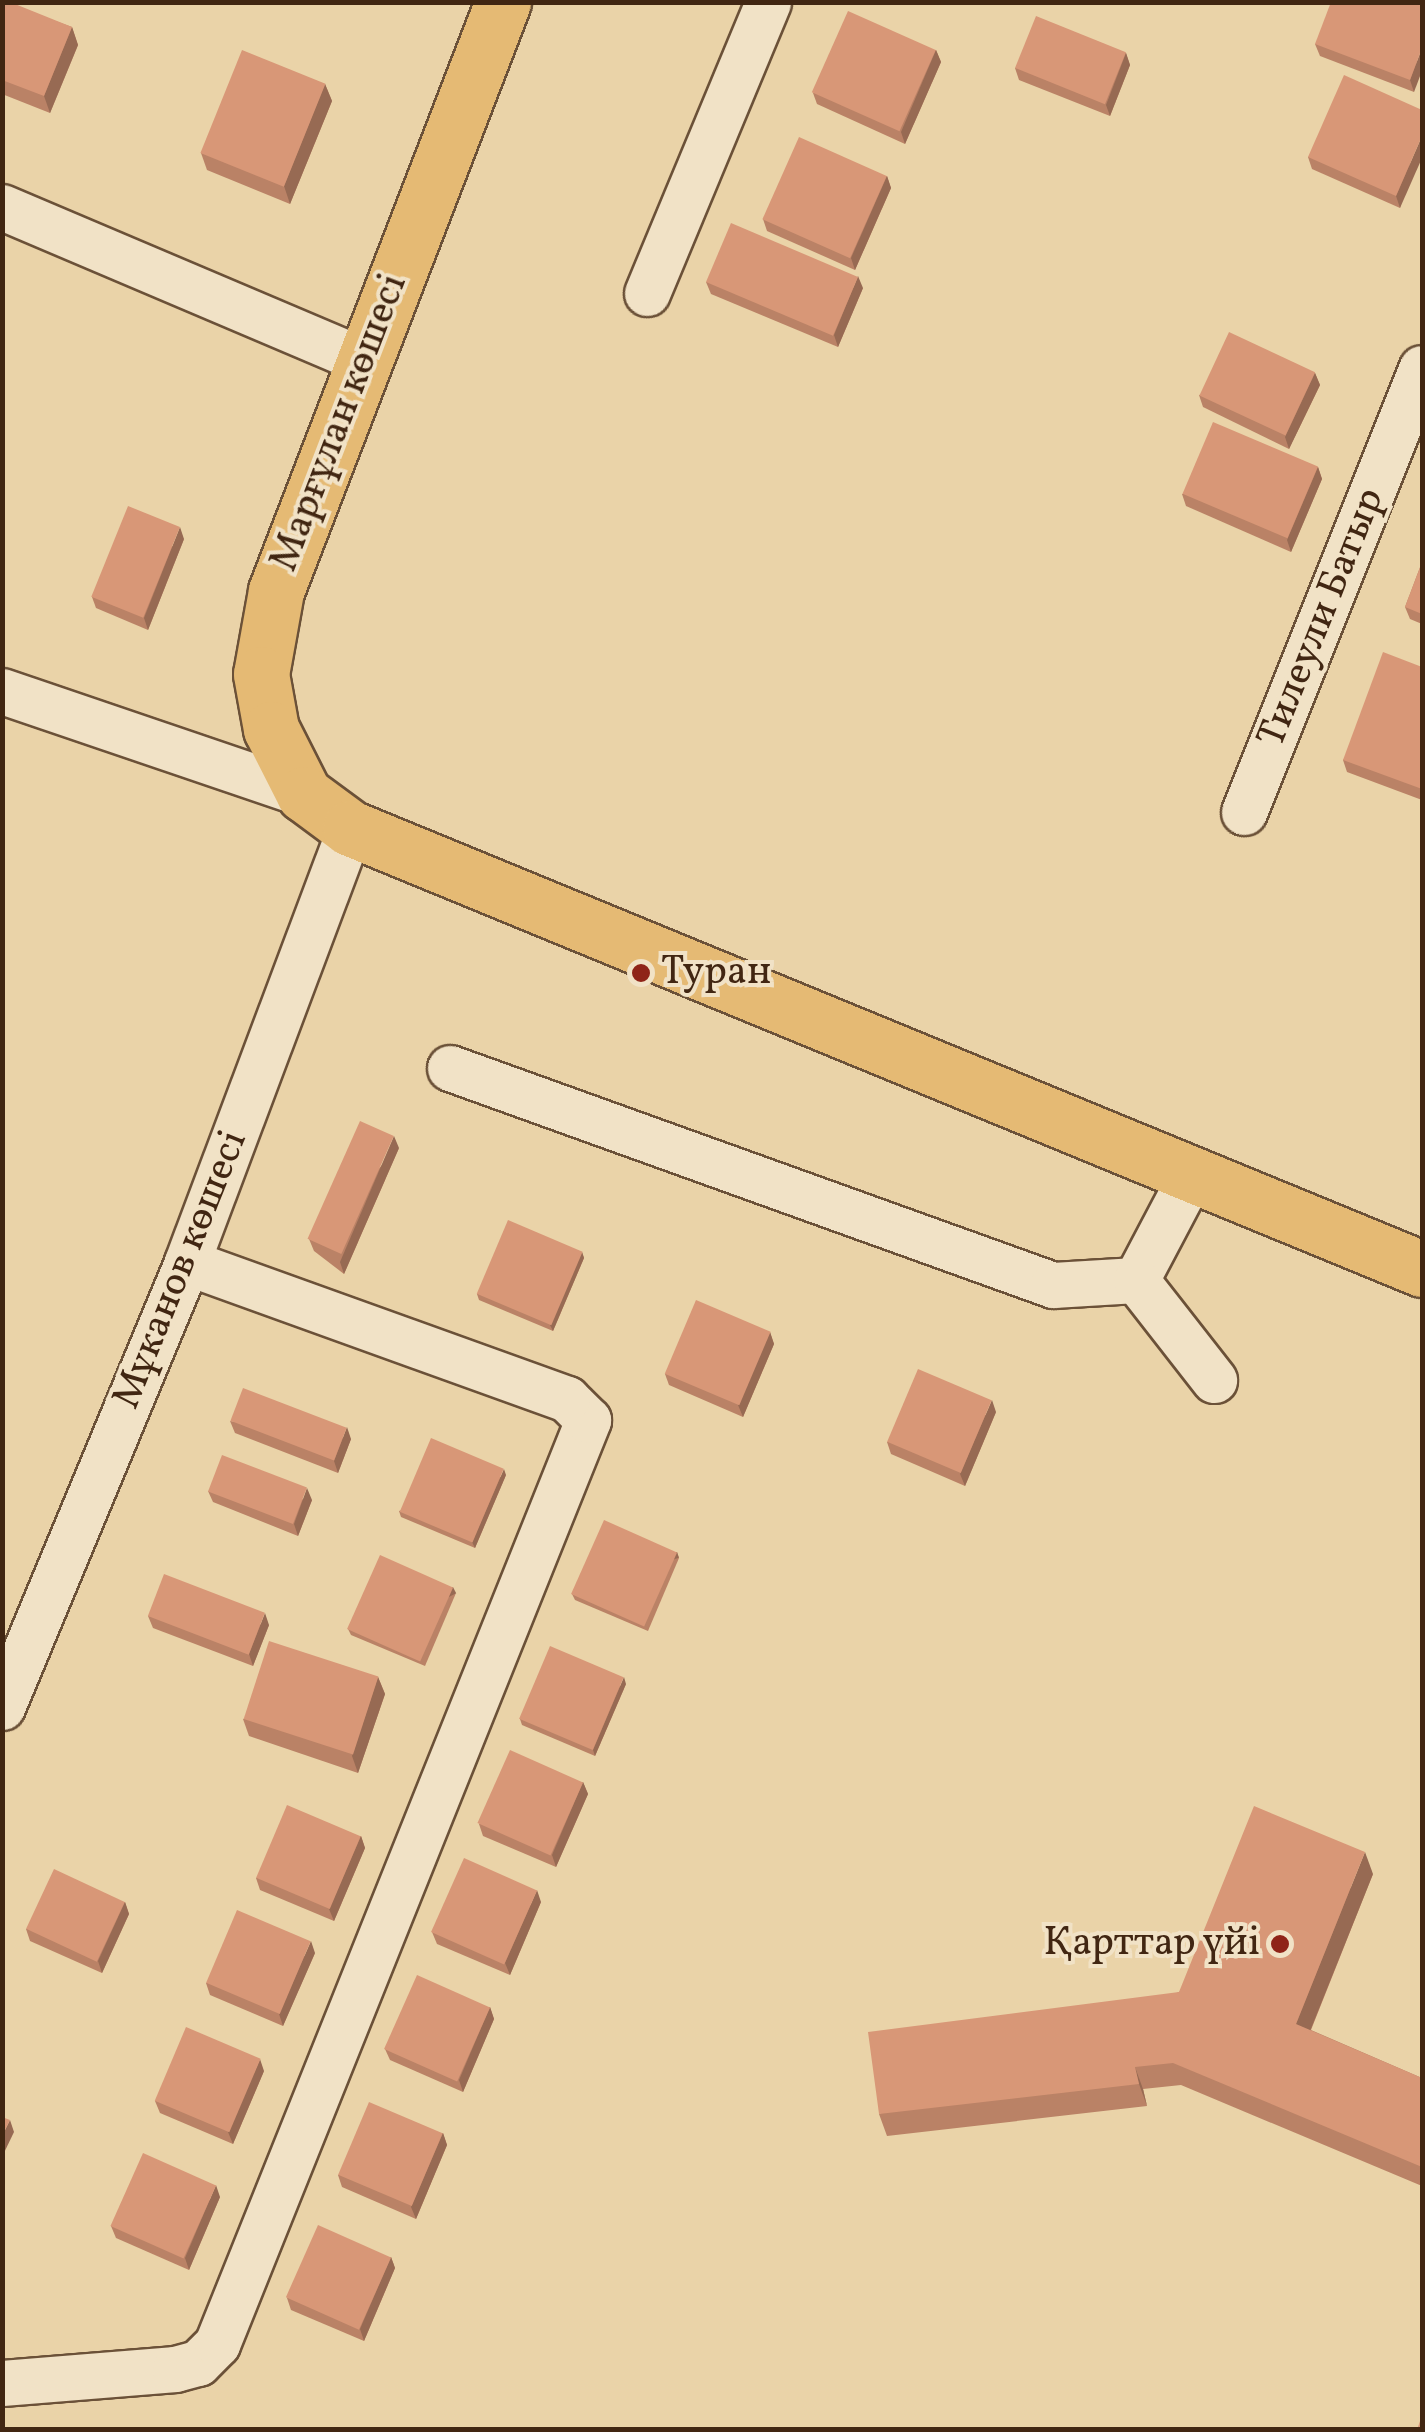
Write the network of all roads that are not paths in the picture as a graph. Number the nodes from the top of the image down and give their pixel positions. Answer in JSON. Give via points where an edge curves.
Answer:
{"nodes":[{"id":1,"x":503,"y":2,"type":"edge"},
{"id":2,"x":768,"y":2,"type":"edge"},
{"id":3,"x":2,"y":207,"type":"edge"},
{"id":4,"x":648,"y":293,"type":"dead end"},
{"id":5,"x":363,"y":360,"type":"junction"},
{"id":6,"x":1422,"y":368,"type":"edge"},
{"id":7,"x":2,"y":690,"type":"edge"},
{"id":8,"x":304,"y":794,"type":"junction"},
{"id":9,"x":1244,"y":812,"type":"dead end"},
{"id":10,"x":350,"y":828,"type":"junction"},
{"id":11,"x":450,"y":1068,"type":"dead end"},
{"id":12,"x":1192,"y":1174,"type":"junction"},
{"id":13,"x":187,"y":1262,"type":"junction"},
{"id":14,"x":1422,"y":1269,"type":"edge"},
{"id":15,"x":1136,"y":1280,"type":"junction"},
{"id":16,"x":1214,"y":1380,"type":"dead end"},
{"id":17,"x":2,"y":1708,"type":"edge"},
{"id":18,"x":2,"y":2384,"type":"edge"}],
"edges":[{"from":1,"to":5,"type":"main road","name":"Марғұлан көшесі"},
{"from":2,"to":4,"type":"street"},
{"from":3,"to":5,"type":"street"},
{"from":5,"to":8,"type":"main road","name":"Марғұлан көшесі","via":[[303,507],[276,592],[262,674],[271,729]]},
{"from":6,"to":9,"type":"street","name":"Тилеули Батыр"},
{"from":7,"to":8,"type":"street"},
{"from":8,"to":10,"type":"main road","name":"Марғұлан көшесі"},
{"from":10,"to":12,"type":"main road","name":"Марғұлан көшесі"},
{"from":10,"to":13,"type":"street","name":"Мұканов көшесі"},
{"from":11,"to":15,"type":"street","via":[[1053,1284]]},
{"from":12,"to":14,"type":"main road","name":"Марғұлан көшесі"},
{"from":12,"to":15,"type":"street"},
{"from":13,"to":17,"type":"street","name":"Мұканов көшесі"},
{"from":13,"to":18,"type":"street","via":[[567,1400],[588,1420],[216,2344],[198,2362],[175,2370]]},
{"from":15,"to":16,"type":"street"}]}
